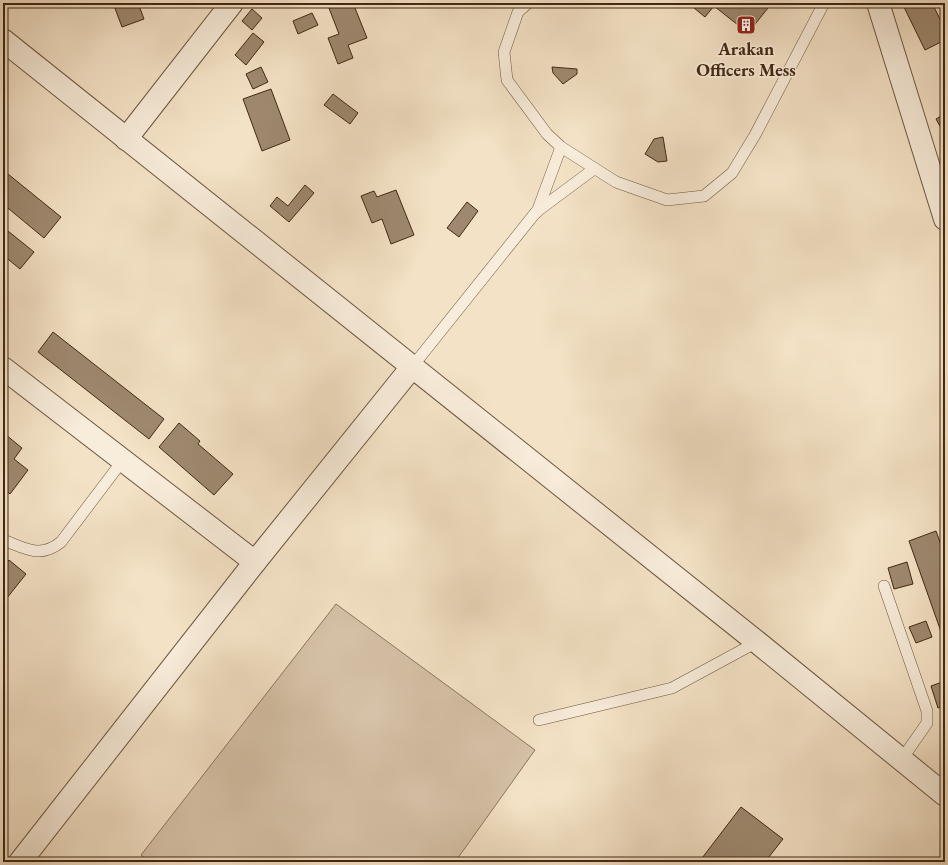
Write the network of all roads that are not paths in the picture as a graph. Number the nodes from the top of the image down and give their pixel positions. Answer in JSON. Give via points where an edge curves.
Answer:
{"nodes":[{"id":1,"x":232,"y":3,"type":"edge"},
{"id":2,"x":528,"y":3,"type":"edge"},
{"id":3,"x":824,"y":3,"type":"edge"},
{"id":4,"x":878,"y":3,"type":"edge"},
{"id":5,"x":3,"y":40,"type":"edge"},
{"id":6,"x":126,"y":139,"type":"junction"},
{"id":7,"x":561,"y":147,"type":"junction"},
{"id":8,"x":594,"y":169,"type":"junction"},
{"id":9,"x":536,"y":212,"type":"junction"},
{"id":10,"x":945,"y":219,"type":"edge"},
{"id":11,"x":412,"y":367,"type":"junction"},
{"id":12,"x":3,"y":368,"type":"edge"},
{"id":13,"x":122,"y":460,"type":"junction"},
{"id":14,"x":3,"y":540,"type":"edge"},
{"id":15,"x":255,"y":562,"type":"junction"},
{"id":16,"x":884,"y":586,"type":"dead end"},
{"id":17,"x":757,"y":642,"type":"junction"},
{"id":18,"x":540,"y":720,"type":"dead end"},
{"id":19,"x":902,"y":759,"type":"junction"},
{"id":20,"x":945,"y":794,"type":"edge"},
{"id":21,"x":22,"y":861,"type":"edge"}],
"edges":[{"from":1,"to":6,"type":"street"},
{"from":2,"to":7,"type":"lane","via":[[518,12],[504,52],[507,80],[547,134]]},
{"from":3,"to":8,"type":"lane","via":[[736,167],[704,196],[667,200],[616,182]]},
{"from":4,"to":10,"type":"street"},
{"from":5,"to":6,"type":"street"},
{"from":6,"to":11,"type":"street"},
{"from":7,"to":8,"type":"lane"},
{"from":7,"to":9,"type":"lane"},
{"from":8,"to":9,"type":"lane"},
{"from":9,"to":11,"type":"lane"},
{"from":11,"to":15,"type":"street"},
{"from":11,"to":17,"type":"street"},
{"from":12,"to":13,"type":"street"},
{"from":13,"to":14,"type":"lane","via":[[61,542],[52,549],[31,551]]},
{"from":13,"to":15,"type":"street"},
{"from":15,"to":21,"type":"street"},
{"from":16,"to":19,"type":"lane","via":[[927,711],[927,723]]},
{"from":17,"to":18,"type":"lane","via":[[672,688]]},
{"from":17,"to":19,"type":"street"},
{"from":19,"to":20,"type":"street"}]}
